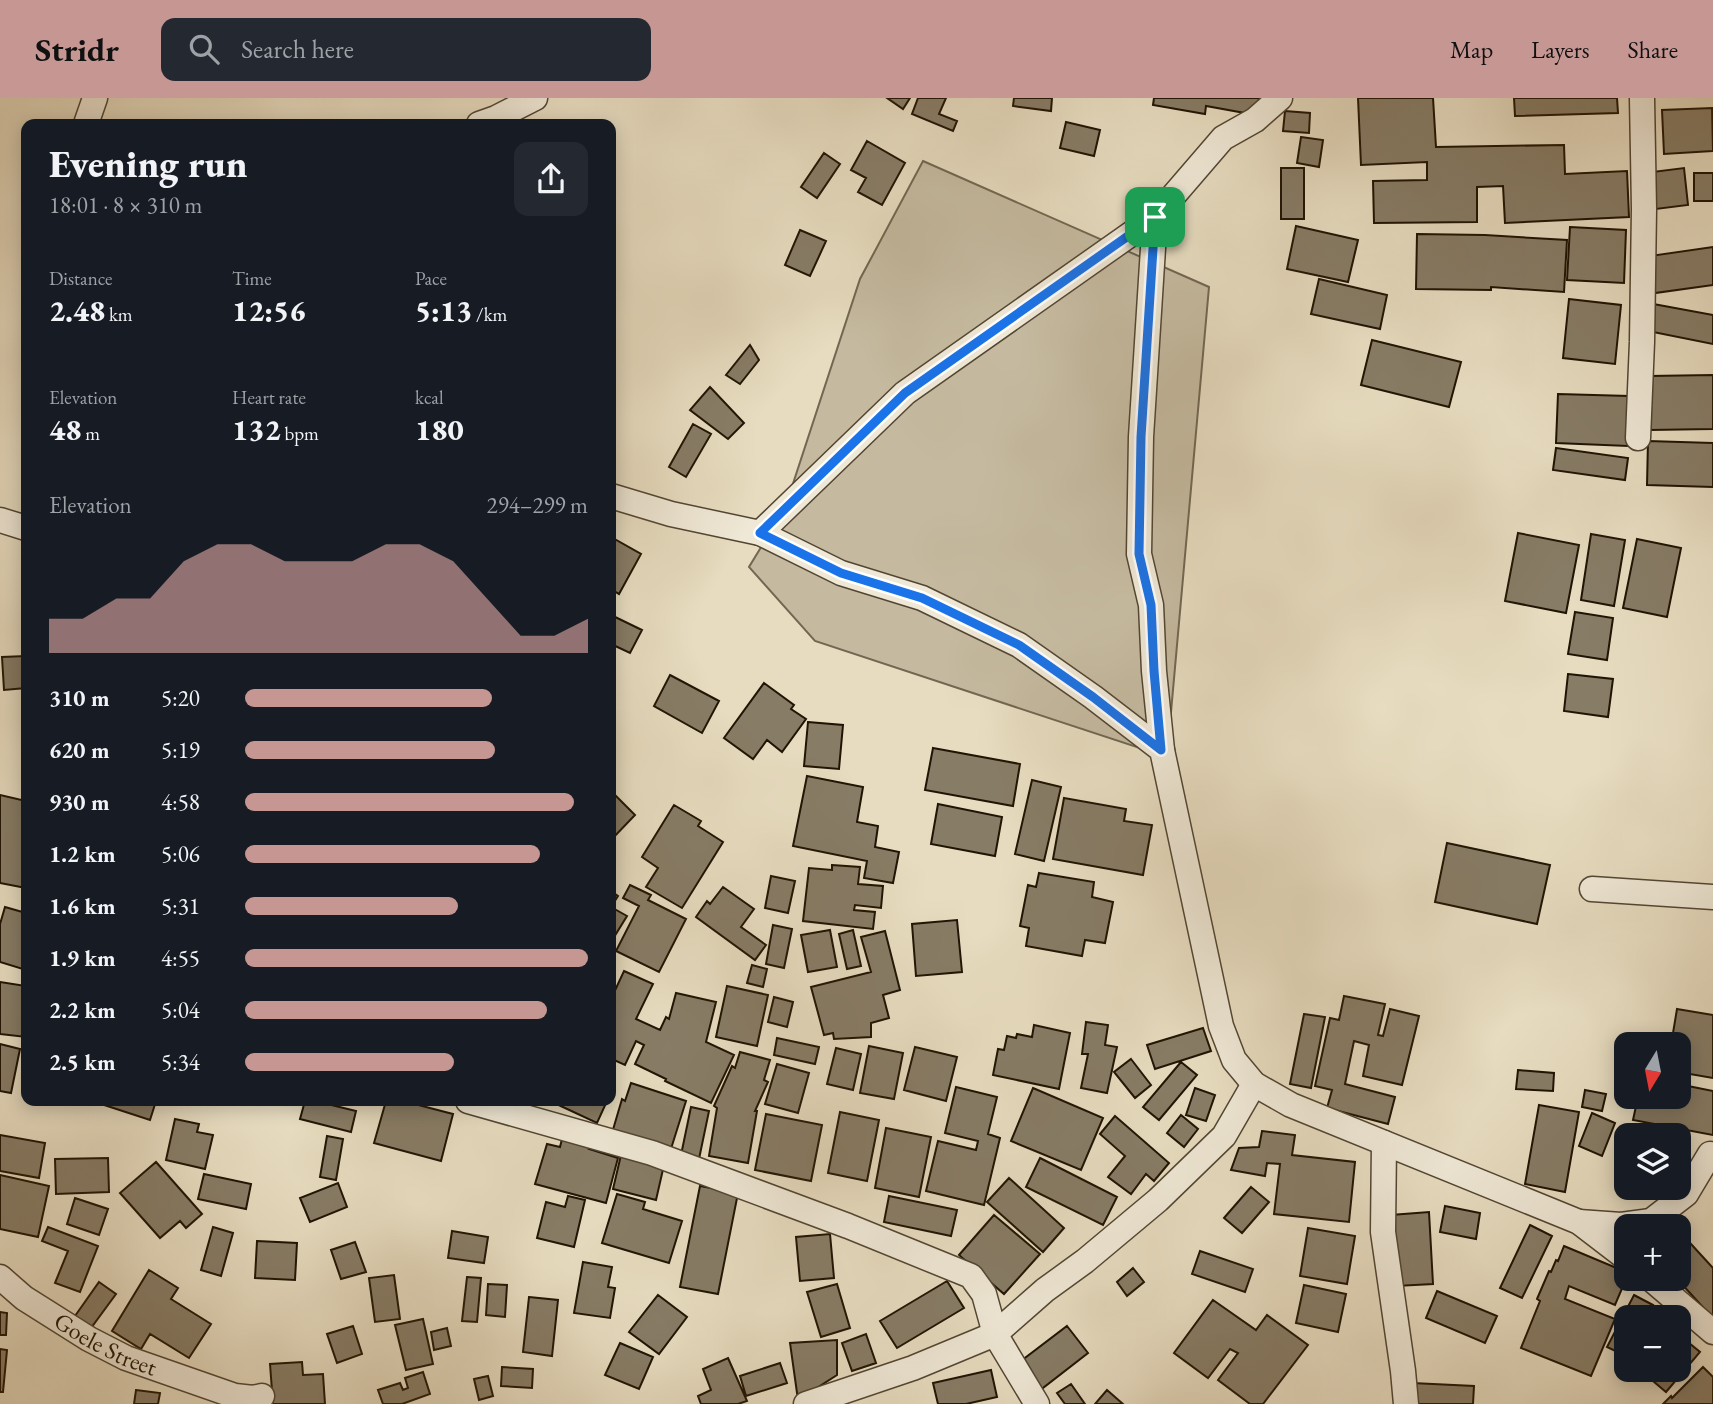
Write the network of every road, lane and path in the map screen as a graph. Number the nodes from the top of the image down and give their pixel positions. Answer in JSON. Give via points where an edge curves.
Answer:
{"nodes":[{"id":1,"x":95,"y":98,"type":"edge"},
{"id":2,"x":535,"y":98,"type":"edge"},
{"id":3,"x":1280,"y":98,"type":"edge"},
{"id":4,"x":1642,"y":98,"type":"edge"},
{"id":5,"x":88,"y":119,"type":"edge"},
{"id":6,"x":493,"y":119,"type":"edge"},
{"id":7,"x":1155,"y":217,"type":"junction"},
{"id":8,"x":1637,"y":438,"type":"dead end"},
{"id":9,"x":616,"y":498,"type":"edge"},
{"id":10,"x":0,"y":520,"type":"edge"},
{"id":11,"x":21,"y":526,"type":"edge"},
{"id":12,"x":760,"y":533,"type":"junction"},
{"id":13,"x":1161,"y":750,"type":"junction"},
{"id":14,"x":1592,"y":889,"type":"dead end"},
{"id":15,"x":1713,"y":897,"type":"edge"},
{"id":16,"x":1254,"y":1084,"type":"junction"},
{"id":17,"x":486,"y":1106,"type":"edge"},
{"id":18,"x":1384,"y":1143,"type":"junction"},
{"id":19,"x":1710,"y":1154,"type":"dead end"},
{"id":20,"x":1579,"y":1223,"type":"junction"},
{"id":21,"x":1614,"y":1249,"type":"edge"},
{"id":22,"x":0,"y":1277,"type":"edge"},
{"id":23,"x":1665,"y":1291,"type":"edge"},
{"id":24,"x":1713,"y":1332,"type":"edge"},
{"id":25,"x":995,"y":1334,"type":"junction"},
{"id":26,"x":262,"y":1396,"type":"dead end"},
{"id":27,"x":806,"y":1404,"type":"edge"},
{"id":28,"x":1037,"y":1404,"type":"edge"},
{"id":29,"x":1406,"y":1404,"type":"edge"}],
"edges":[{"from":1,"to":5,"type":"street"},
{"from":2,"to":6,"type":"street"},
{"from":3,"to":7,"type":"street","via":[[1255,120],[1223,138]]},
{"from":4,"to":8,"type":"street","via":[[1644,209]]},
{"from":7,"to":12,"type":"street","via":[[905,393]]},
{"from":7,"to":13,"type":"street","via":[[1141,437],[1139,554],[1151,605]]},
{"from":9,"to":12,"type":"street"},
{"from":10,"to":11,"type":"street"},
{"from":12,"to":13,"type":"street","via":[[841,573],[922,598],[1019,645]]},
{"from":13,"to":16,"type":"street","via":[[1221,1026],[1234,1060]]},
{"from":14,"to":15,"type":"street"},
{"from":16,"to":18,"type":"street"},
{"from":16,"to":25,"type":"street","via":[[1224,1136],[1158,1200]]},
{"from":17,"to":25,"type":"street","via":[[652,1153],[971,1276],[984,1294]]},
{"from":18,"to":20,"type":"street"},
{"from":18,"to":29,"type":"street","via":[[1383,1232]]},
{"from":19,"to":20,"type":"street","via":[[1686,1194],[1651,1221]]},
{"from":20,"to":21,"type":"street"},
{"from":22,"to":26,"type":"street","name":"Goele Street","via":[[24,1298],[126,1359],[235,1396]]},
{"from":23,"to":24,"type":"street"},
{"from":25,"to":27,"type":"street"},
{"from":25,"to":28,"type":"street"}]}
